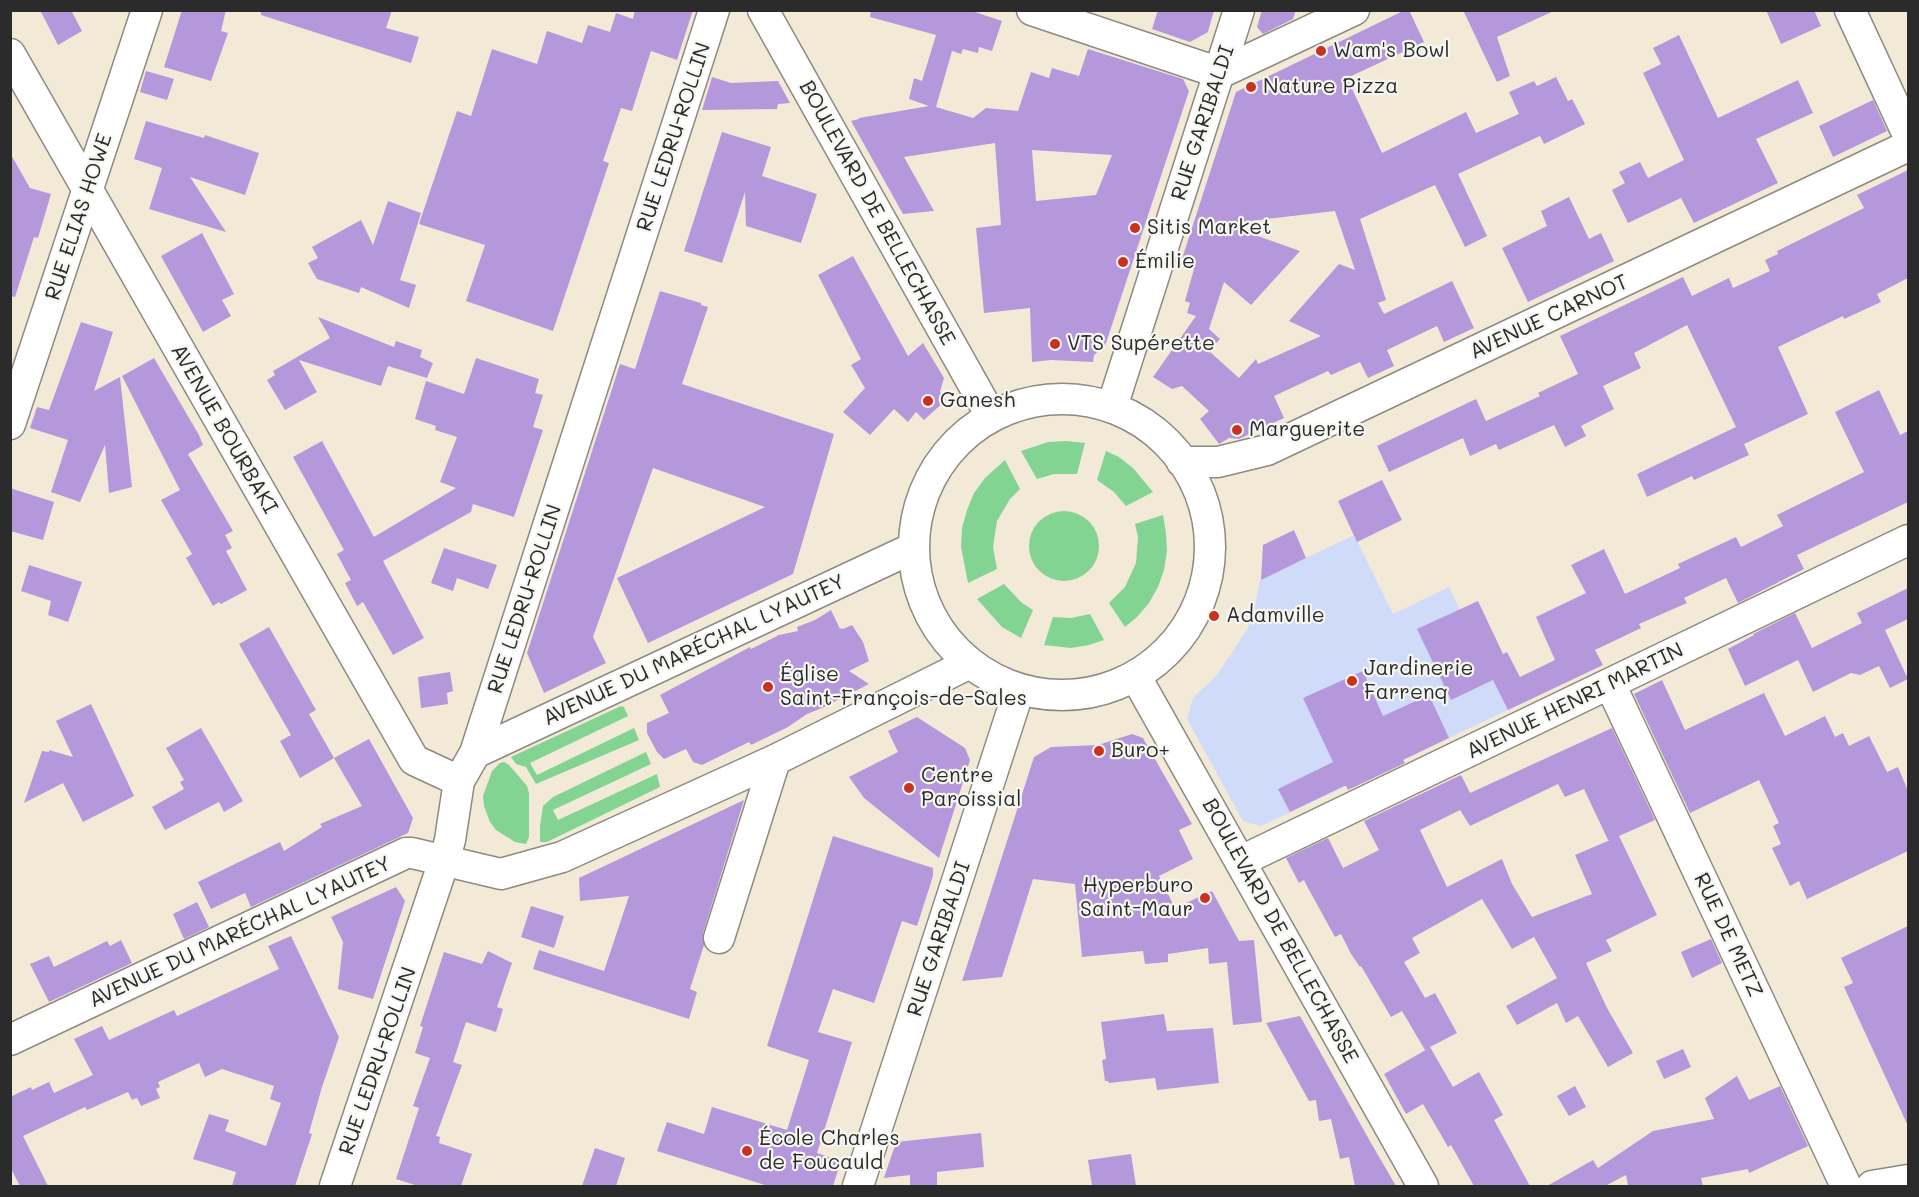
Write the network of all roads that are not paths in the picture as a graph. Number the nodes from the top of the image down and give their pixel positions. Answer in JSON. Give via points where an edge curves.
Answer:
{"nodes":[{"id":1,"x":147,"y":10,"type":"edge"},
{"id":2,"x":714,"y":10,"type":"edge"},
{"id":3,"x":763,"y":10,"type":"edge"},
{"id":4,"x":1032,"y":10,"type":"edge"},
{"id":5,"x":1239,"y":10,"type":"edge"},
{"id":6,"x":1354,"y":10,"type":"edge"},
{"id":7,"x":1850,"y":10,"type":"edge"},
{"id":8,"x":10,"y":54,"type":"edge"},
{"id":9,"x":1220,"y":73,"type":"junction"},
{"id":10,"x":1908,"y":135,"type":"edge"},
{"id":11,"x":1908,"y":146,"type":"edge"},
{"id":12,"x":88,"y":192,"type":"junction"},
{"id":13,"x":1112,"y":407,"type":"junction"},
{"id":14,"x":991,"y":416,"type":"junction"},
{"id":15,"x":10,"y":424,"type":"edge"},
{"id":16,"x":1182,"y":462,"type":"junction"},
{"id":17,"x":1908,"y":540,"type":"edge"},
{"id":18,"x":913,"y":548,"type":"junction"},
{"id":19,"x":968,"y":664,"type":"junction"},
{"id":20,"x":1136,"y":677,"type":"junction"},
{"id":21,"x":1610,"y":684,"type":"junction"},
{"id":22,"x":1019,"y":690,"type":"junction"},
{"id":23,"x":475,"y":753,"type":"junction"},
{"id":24,"x":775,"y":760,"type":"junction"},
{"id":25,"x":459,"y":781,"type":"junction"},
{"id":26,"x":444,"y":861,"type":"junction"},
{"id":27,"x":1241,"y":861,"type":"junction"},
{"id":28,"x":719,"y":938,"type":"dead end"},
{"id":29,"x":10,"y":1040,"type":"edge"},
{"id":30,"x":1908,"y":1180,"type":"edge"},
{"id":31,"x":335,"y":1186,"type":"edge"},
{"id":32,"x":858,"y":1186,"type":"edge"},
{"id":33,"x":1423,"y":1186,"type":"edge"},
{"id":34,"x":1846,"y":1186,"type":"edge"},
{"id":35,"x":1872,"y":1186,"type":"edge"}],
"edges":[{"from":1,"to":12,"type":"street","name":"RUE ELIAS HOWE"},
{"from":2,"to":23,"type":"street","name":"RUE LEDRU-ROLLIN"},
{"from":3,"to":14,"type":"street","name":"BOULEVARD DE BELLECHASSE"},
{"from":4,"to":9,"type":"street"},
{"from":5,"to":9,"type":"street","name":"RUE GARIBALDI"},
{"from":6,"to":9,"type":"street"},
{"from":7,"to":10,"type":"street"},
{"from":8,"to":12,"type":"street","name":"AVENUE BOURBAKI"},
{"from":9,"to":13,"type":"street","name":"RUE GARIBALDI"},
{"from":11,"to":16,"type":"street","name":"AVENUE CARNOT","via":[[1267,450],[1218,462]]},
{"from":12,"to":15,"type":"street","name":"RUE ELIAS HOWE"},
{"from":12,"to":25,"type":"street","name":"AVENUE BOURBAKI","via":[[414,760]]},
{"from":13,"to":14,"type":"street","via":[[1082,399],[1031,401]]},
{"from":13,"to":16,"type":"street","via":[[1144,423],[1171,446]]},
{"from":14,"to":18,"type":"street","via":[[961,438],[934,469],[915,518]]},
{"from":16,"to":20,"type":"street","via":[[1196,484],[1206,512],[1209,561],[1200,597],[1187,626],[1168,652]]},
{"from":17,"to":21,"type":"street","name":"AVENUE HENRI MARTIN"},
{"from":18,"to":19,"type":"street","via":[[927,610],[940,634]]},
{"from":18,"to":23,"type":"street","name":"AVENUE DU MARÉCHAL LYAUTEY"},
{"from":19,"to":22,"type":"street"},
{"from":19,"to":24,"type":"street","name":"AVENUE DU MARÉCHAL LYAUTEY"},
{"from":20,"to":22,"type":"street","via":[[1092,694],[1056,697]]},
{"from":20,"to":27,"type":"street","name":"BOULEVARD DE BELLECHASSE"},
{"from":21,"to":27,"type":"street","name":"AVENUE HENRI MARTIN"},
{"from":21,"to":34,"type":"street","name":"RUE DE METZ"},
{"from":22,"to":32,"type":"street","name":"RUE GARIBALDI"},
{"from":23,"to":25,"type":"street","name":"RUE LEDRU-ROLLIN"},
{"from":24,"to":26,"type":"street","name":"AVENUE DU MARÉCHAL LYAUTEY","via":[[562,856],[501,874]]},
{"from":24,"to":28,"type":"street"},
{"from":25,"to":26,"type":"street","name":"RUE LEDRU-ROLLIN"},
{"from":26,"to":29,"type":"street","name":"AVENUE DU MARÉCHAL LYAUTEY","via":[[406,853]]},
{"from":26,"to":31,"type":"street","name":"RUE LEDRU-ROLLIN"},
{"from":27,"to":33,"type":"street","name":"BOULEVARD DE BELLECHASSE"},
{"from":30,"to":35,"type":"street"}]}
